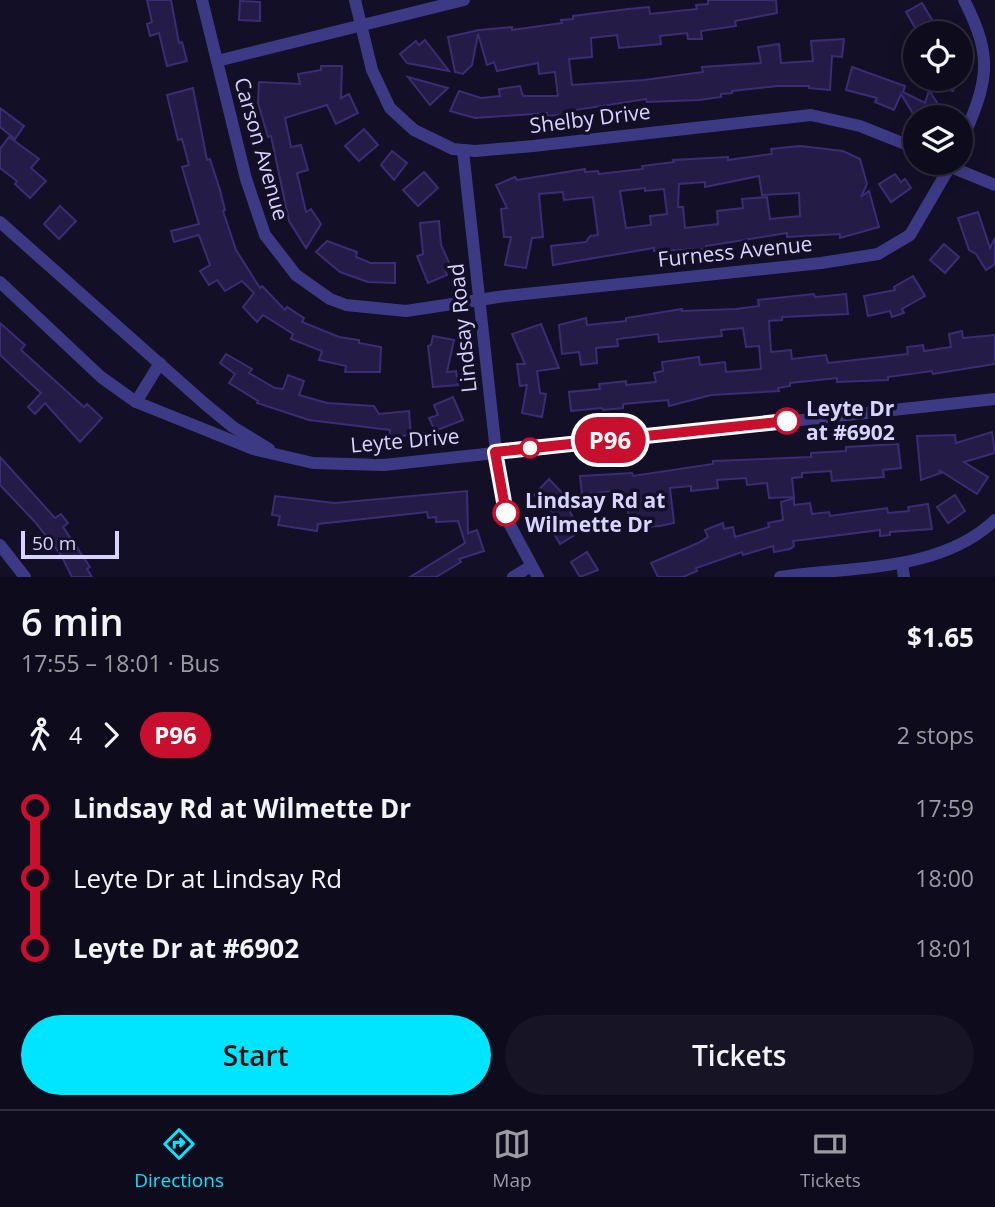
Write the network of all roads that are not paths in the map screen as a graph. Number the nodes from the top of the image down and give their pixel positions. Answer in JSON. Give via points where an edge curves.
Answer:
{"nodes":[{"id":1,"x":202,"y":0,"type":"edge"},
{"id":2,"x":355,"y":0,"type":"edge"},
{"id":3,"x":464,"y":0,"type":"edge"},
{"id":4,"x":964,"y":0,"type":"edge"},
{"id":5,"x":362,"y":26,"type":"junction"},
{"id":6,"x":217,"y":61,"type":"junction"},
{"id":7,"x":973,"y":111,"type":"edge"},
{"id":8,"x":903,"y":143,"type":"edge"},
{"id":9,"x":463,"y":151,"type":"junction"},
{"id":10,"x":942,"y":175,"type":"edge"},
{"id":11,"x":972,"y":175,"type":"edge"},
{"id":12,"x":995,"y":186,"type":"edge"},
{"id":13,"x":0,"y":222,"type":"edge"},
{"id":14,"x":0,"y":282,"type":"edge"},
{"id":15,"x":480,"y":300,"type":"junction"},
{"id":16,"x":160,"y":363,"type":"junction"},
{"id":17,"x":995,"y":399,"type":"edge"},
{"id":18,"x":136,"y":402,"type":"junction"},
{"id":19,"x":495,"y":452,"type":"junction"},
{"id":20,"x":278,"y":455,"type":"junction"},
{"id":21,"x":995,"y":520,"type":"edge"},
{"id":22,"x":0,"y":545,"type":"edge"},
{"id":23,"x":902,"y":562,"type":"junction"},
{"id":24,"x":534,"y":571,"type":"edge"},
{"id":25,"x":25,"y":577,"type":"edge"},
{"id":26,"x":513,"y":577,"type":"edge"},
{"id":27,"x":780,"y":577,"type":"edge"},
{"id":28,"x":904,"y":577,"type":"edge"}],
"edges":[{"from":1,"to":6,"type":"street","name":"Carson Avenue"},
{"from":2,"to":5,"type":"street","name":"Shelby Drive"},
{"from":3,"to":5,"type":"street"},
{"from":4,"to":7,"type":"street","via":[[982,38],[988,70]]},
{"from":5,"to":6,"type":"street"},
{"from":5,"to":9,"type":"street","name":"Shelby Drive","via":[[376,81],[395,113],[414,130]]},
{"from":6,"to":15,"type":"street","name":"Carson Avenue","via":[[259,222],[296,275],[330,299],[358,307],[406,311]]},
{"from":8,"to":9,"type":"street","name":"Shelby Drive","via":[[860,126],[811,115]]},
{"from":9,"to":15,"type":"street","name":"Lindsay Road"},
{"from":10,"to":15,"type":"street","name":"Furness Avenue","via":[[910,235],[878,254]]},
{"from":11,"to":12,"type":"street"},
{"from":13,"to":16,"type":"street","name":"Leyte Drive"},
{"from":14,"to":18,"type":"street","name":"Leyte Drive","via":[[101,377]]},
{"from":15,"to":19,"type":"street","name":"Lindsay Road"},
{"from":16,"to":18,"type":"street"},
{"from":16,"to":20,"type":"street","name":"Leyte Drive","via":[[233,427]]},
{"from":17,"to":19,"type":"street","name":"Leyte Drive"},
{"from":18,"to":20,"type":"street","name":"Leyte Drive","via":[[239,445]]},
{"from":19,"to":20,"type":"street","name":"Leyte Drive","via":[[348,466]]},
{"from":19,"to":24,"type":"street","name":"Lindsay Road","via":[[506,513]]},
{"from":21,"to":23,"type":"street","via":[[961,545]]},
{"from":22,"to":25,"type":"street"},
{"from":23,"to":27,"type":"street"},
{"from":23,"to":28,"type":"street"},
{"from":24,"to":26,"type":"street"}]}
